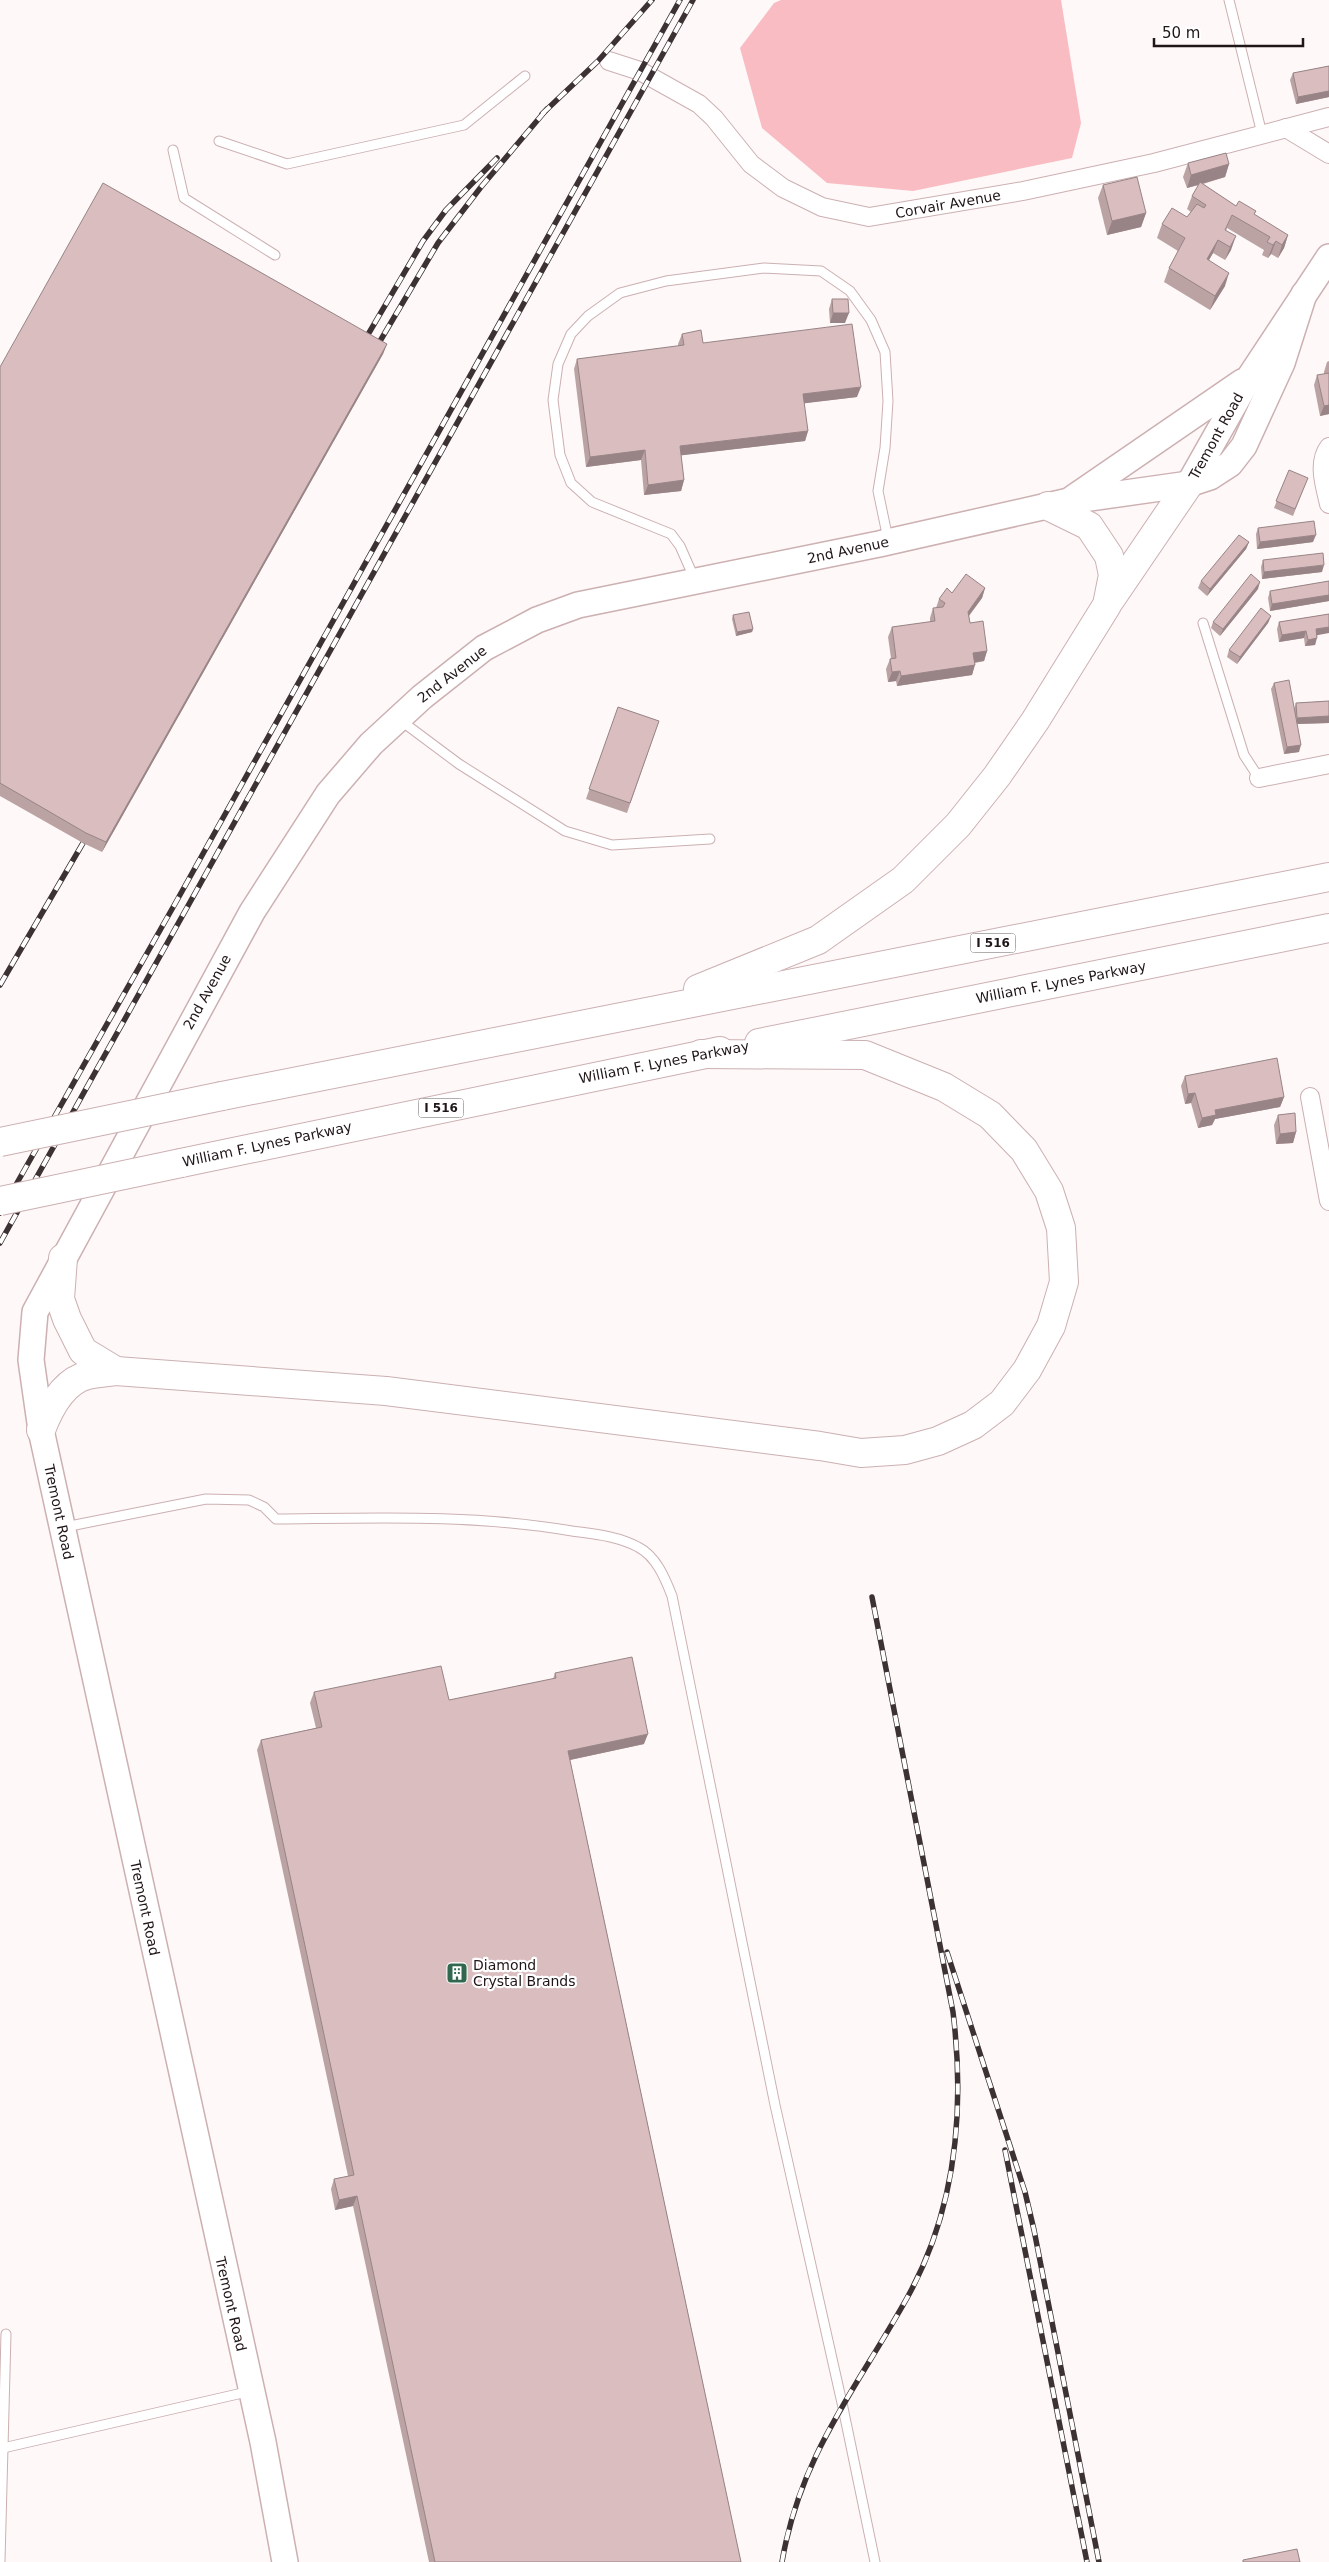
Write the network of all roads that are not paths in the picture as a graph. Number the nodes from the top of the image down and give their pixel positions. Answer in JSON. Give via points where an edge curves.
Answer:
{"nodes":[{"id":1,"x":1229,"y":0,"type":"edge"},
{"id":2,"x":609,"y":61,"type":"dead end"},
{"id":3,"x":525,"y":76,"type":"dead end"},
{"id":4,"x":1329,"y":117,"type":"edge"},
{"id":5,"x":1286,"y":128,"type":"junction"},
{"id":6,"x":1262,"y":134,"type":"junction"},
{"id":7,"x":219,"y":141,"type":"dead end"},
{"id":8,"x":173,"y":150,"type":"dead end"},
{"id":9,"x":1329,"y":154,"type":"edge"},
{"id":10,"x":275,"y":255,"type":"dead end"},
{"id":11,"x":1329,"y":257,"type":"edge"},
{"id":12,"x":1304,"y":294,"type":"junction"},
{"id":13,"x":1249,"y":378,"type":"junction"},
{"id":14,"x":1329,"y":446,"type":"edge"},
{"id":15,"x":1189,"y":484,"type":"junction"},
{"id":16,"x":1059,"y":504,"type":"junction"},
{"id":17,"x":1329,"y":504,"type":"edge"},
{"id":18,"x":888,"y":542,"type":"junction"},
{"id":19,"x":696,"y":581,"type":"junction"},
{"id":20,"x":1106,"y":605,"type":"junction"},
{"id":21,"x":1203,"y":623,"type":"dead end"},
{"id":22,"x":398,"y":719,"type":"junction"},
{"id":23,"x":1329,"y":764,"type":"edge"},
{"id":24,"x":1260,"y":778,"type":"joint"},
{"id":25,"x":710,"y":839,"type":"dead end"},
{"id":26,"x":1329,"y":877,"type":"edge"},
{"id":27,"x":1329,"y":928,"type":"edge"},
{"id":28,"x":657,"y":1010,"type":"junction"},
{"id":29,"x":701,"y":1054,"type":"junction"},
{"id":30,"x":1310,"y":1097,"type":"dead end"},
{"id":31,"x":0,"y":1142,"type":"edge"},
{"id":32,"x":0,"y":1201,"type":"edge"},
{"id":33,"x":1329,"y":1201,"type":"edge"},
{"id":34,"x":63,"y":1258,"type":"junction"},
{"id":35,"x":116,"y":1371,"type":"junction"},
{"id":36,"x":41,"y":1430,"type":"junction"},
{"id":37,"x":62,"y":1528,"type":"junction"},
{"id":38,"x":6,"y":2334,"type":"dead end"},
{"id":39,"x":251,"y":2392,"type":"junction"},
{"id":40,"x":3,"y":2448,"type":"junction"},
{"id":41,"x":0,"y":2561,"type":"edge"},
{"id":42,"x":285,"y":2562,"type":"edge"},
{"id":43,"x":875,"y":2562,"type":"edge"}],
"edges":[{"from":1,"to":6,"type":"lane"},
{"from":2,"to":6,"type":"street","name":"Corvair Avenue","via":[[640,71],[699,104],[751,164],[783,188],[822,207],[869,216],[1023,191],[1154,163]]},
{"from":3,"to":7,"type":"lane","via":[[464,125],[287,164]]},
{"from":4,"to":5,"type":"street","name":"Corvair Avenue"},
{"from":5,"to":6,"type":"street","name":"Corvair Avenue"},
{"from":5,"to":9,"type":"street"},
{"from":8,"to":10,"type":"lane","via":[[184,198]]},
{"from":11,"to":12,"type":"street","name":"Tremont Road"},
{"from":12,"to":13,"type":"street","name":"Tremont Road"},
{"from":12,"to":15,"type":"street","name":"Tremont Road","via":[[1282,364],[1244,446],[1230,464],[1210,477]]},
{"from":13,"to":15,"type":"street","name":"Tremont Road"},
{"from":13,"to":16,"type":"street"},
{"from":14,"to":17,"type":"street","via":[[1322,456]]},
{"from":15,"to":16,"type":"street","name":"2nd Avenue"},
{"from":15,"to":20,"type":"highway"},
{"from":16,"to":18,"type":"street","name":"2nd Avenue"},
{"from":16,"to":20,"type":"highway","via":[[1089,526],[1109,556],[1113,575]]},
{"from":18,"to":19,"type":"street","name":"2nd Avenue"},
{"from":18,"to":19,"type":"lane","via":[[878,491],[888,401],[885,352],[871,320],[850,291],[821,271],[764,268],[666,281],[620,293],[588,316],[571,334],[558,364],[554,400],[560,455],[571,483],[592,502],[671,534]]},
{"from":19,"to":22,"type":"street","name":"2nd Avenue","via":[[578,605],[537,620],[484,648]]},
{"from":20,"to":28,"type":"highway","via":[[997,776],[958,825],[903,880],[818,940],[700,988]]},
{"from":21,"to":24,"type":"lane","via":[[1244,755]]},
{"from":22,"to":25,"type":"lane","via":[[459,764],[565,831],[612,845]]},
{"from":22,"to":34,"type":"street","name":"2nd Avenue","via":[[371,744],[328,794],[252,912]]},
{"from":23,"to":24,"type":"street"},
{"from":26,"to":28,"type":"highway","number":"I 516"},
{"from":27,"to":29,"type":"highway","name":"William F. Lynes Parkway","number":"I 516"},
{"from":28,"to":31,"type":"highway","number":"I 516","bridge":true},
{"from":29,"to":32,"type":"highway","name":"William F. Lynes Parkway","number":"I 516","bridge":true},
{"from":29,"to":35,"type":"highway","via":[[864,1055],[944,1087],[990,1115],[1024,1150],[1049,1191],[1061,1228],[1064,1282],[1051,1326],[1027,1370],[1002,1403],[973,1425],[938,1441],[905,1450],[861,1453],[386,1391]]},
{"from":30,"to":33,"type":"street"},
{"from":34,"to":35,"type":"highway","via":[[60,1299],[67,1320],[83,1351]]},
{"from":34,"to":36,"type":"street","name":"Tremont Road","via":[[35,1312],[31,1360]]},
{"from":35,"to":36,"type":"highway","via":[[86,1375],[66,1389],[52,1404]]},
{"from":36,"to":37,"type":"street","name":"Tremont Road"},
{"from":37,"to":39,"type":"street","name":"Tremont Road"},
{"from":37,"to":43,"type":"lane","via":[[206,1499],[233,1498],[249,1500],[264,1507],[276,1519],[455,1518],[520,1522],[616,1538],[640,1547],[661,1569],[672,1596],[775,2105]]},
{"from":38,"to":40,"type":"lane"},
{"from":39,"to":40,"type":"lane"},
{"from":39,"to":42,"type":"street","name":"Tremont Road"},
{"from":40,"to":41,"type":"lane"}]}
